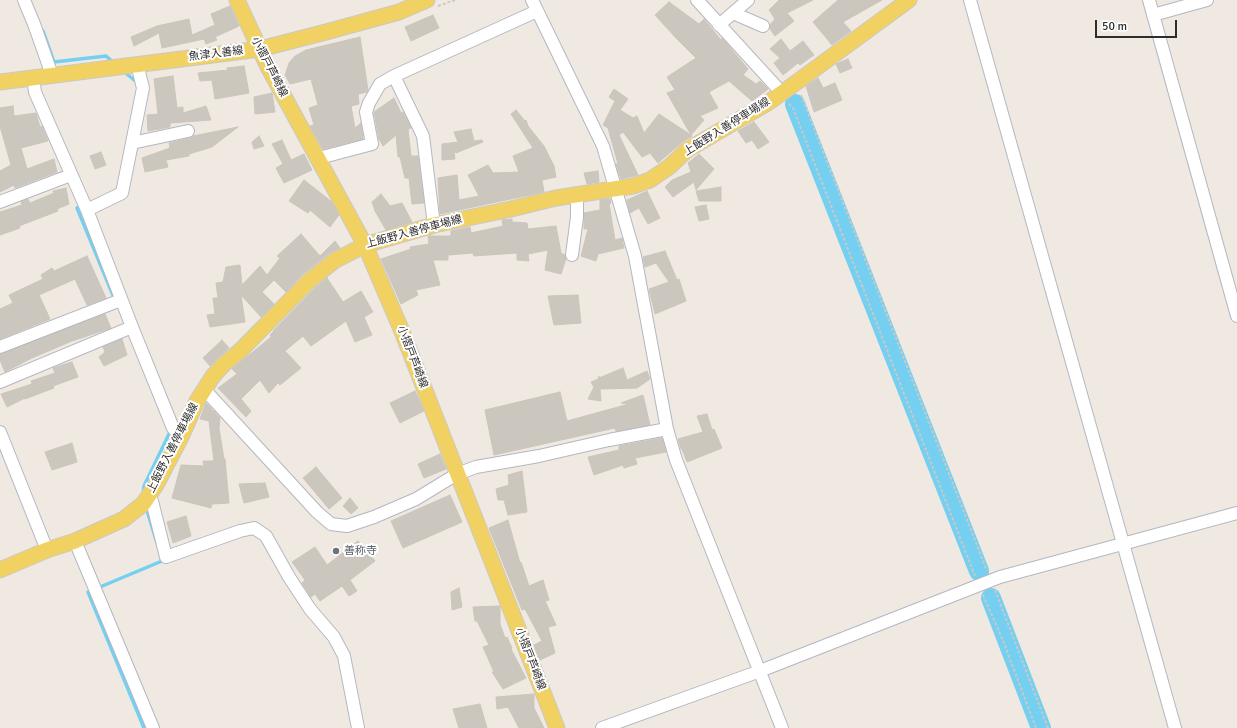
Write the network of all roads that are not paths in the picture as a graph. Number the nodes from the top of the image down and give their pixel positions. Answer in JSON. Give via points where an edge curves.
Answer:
{"nodes":[{"id":1,"x":24,"y":0,"type":"edge"},
{"id":2,"x":238,"y":0,"type":"edge"},
{"id":3,"x":697,"y":0,"type":"edge"},
{"id":4,"x":748,"y":0,"type":"edge"},
{"id":5,"x":909,"y":0,"type":"edge"},
{"id":6,"x":970,"y":0,"type":"edge"},
{"id":7,"x":1149,"y":0,"type":"edge"},
{"id":8,"x":1207,"y":0,"type":"edge"},
{"id":9,"x":424,"y":1,"type":"edge"},
{"id":10,"x":535,"y":5,"type":"edge"},
{"id":11,"x":733,"y":13,"type":"junction"},
{"id":12,"x":1153,"y":15,"type":"junction"},
{"id":13,"x":719,"y":25,"type":"junction"},
{"id":14,"x":763,"y":26,"type":"dead end"},
{"id":15,"x":260,"y":49,"type":"junction"},
{"id":16,"x":136,"y":64,"type":"junction"},
{"id":17,"x":52,"y":75,"type":"junction"},
{"id":18,"x":394,"y":76,"type":"junction"},
{"id":19,"x":33,"y":77,"type":"junction"},
{"id":20,"x":0,"y":82,"type":"edge"},
{"id":21,"x":782,"y":93,"type":"junction"},
{"id":22,"x":188,"y":131,"type":"dead end"},
{"id":23,"x":132,"y":143,"type":"junction"},
{"id":24,"x":319,"y":158,"type":"junction"},
{"id":25,"x":71,"y":175,"type":"junction"},
{"id":26,"x":616,"y":188,"type":"junction"},
{"id":27,"x":577,"y":195,"type":"junction"},
{"id":28,"x":0,"y":202,"type":"edge"},
{"id":29,"x":87,"y":210,"type":"junction"},
{"id":30,"x":434,"y":225,"type":"junction"},
{"id":31,"x":365,"y":244,"type":"junction"},
{"id":32,"x":572,"y":255,"type":"dead end"},
{"id":33,"x":121,"y":300,"type":"junction"},
{"id":34,"x":1237,"y":316,"type":"edge"},
{"id":35,"x":132,"y":327,"type":"junction"},
{"id":36,"x":0,"y":347,"type":"edge"},
{"id":37,"x":0,"y":382,"type":"edge"},
{"id":38,"x":204,"y":389,"type":"junction"},
{"id":39,"x":667,"y":429,"type":"junction"},
{"id":40,"x":0,"y":432,"type":"edge"},
{"id":41,"x":181,"y":437,"type":"junction"},
{"id":42,"x":457,"y":474,"type":"junction"},
{"id":43,"x":148,"y":497,"type":"junction"},
{"id":44,"x":1237,"y":513,"type":"edge"},
{"id":45,"x":75,"y":541,"type":"junction"},
{"id":46,"x":1123,"y":544,"type":"junction"},
{"id":47,"x":48,"y":550,"type":"junction"},
{"id":48,"x":0,"y":570,"type":"edge"},
{"id":49,"x":760,"y":671,"type":"junction"},
{"id":50,"x":153,"y":728,"type":"edge"},
{"id":51,"x":358,"y":728,"type":"edge"},
{"id":52,"x":557,"y":728,"type":"edge"},
{"id":53,"x":602,"y":728,"type":"edge"},
{"id":54,"x":782,"y":728,"type":"edge"},
{"id":55,"x":1175,"y":728,"type":"edge"}],
"edges":[{"from":1,"to":17,"type":"street"},
{"from":2,"to":15,"type":"main road","name":"小摺戸芦崎線"},
{"from":3,"to":13,"type":"street"},
{"from":4,"to":11,"type":"street"},
{"from":5,"to":21,"type":"main road","name":"上飯野入善停車場線"},
{"from":6,"to":46,"type":"street"},
{"from":7,"to":12,"type":"street"},
{"from":8,"to":12,"type":"street"},
{"from":9,"to":15,"type":"main road","name":"魚津入善線","via":[[399,12]]},
{"from":10,"to":18,"type":"street"},
{"from":10,"to":26,"type":"street","via":[[603,146]]},
{"from":11,"to":13,"type":"street"},
{"from":11,"to":14,"type":"street"},
{"from":12,"to":34,"type":"street"},
{"from":13,"to":21,"type":"street"},
{"from":15,"to":16,"type":"main road","name":"魚津入善線"},
{"from":15,"to":24,"type":"main road","name":"小摺戸芦崎線"},
{"from":16,"to":17,"type":"main road","name":"魚津入善線"},
{"from":16,"to":23,"type":"street","via":[[142,88]]},
{"from":17,"to":19,"type":"main road","name":"魚津入善線"},
{"from":18,"to":24,"type":"street","via":[[380,84],[366,112],[372,144]]},
{"from":18,"to":30,"type":"street","via":[[423,136]]},
{"from":19,"to":20,"type":"main road","name":"魚津入善線"},
{"from":19,"to":25,"type":"street","via":[[35,92]]},
{"from":21,"to":26,"type":"main road","name":"上飯野入善停車場線","via":[[687,150],[650,180]]},
{"from":22,"to":23,"type":"street"},
{"from":23,"to":29,"type":"street","via":[[122,193]]},
{"from":24,"to":31,"type":"main road","name":"小摺戸芦崎線"},
{"from":25,"to":28,"type":"street"},
{"from":25,"to":29,"type":"street"},
{"from":26,"to":27,"type":"main road","name":"上飯野入善停車場線"},
{"from":26,"to":39,"type":"street","via":[[635,256]]},
{"from":27,"to":30,"type":"main road","name":"上飯野入善停車場線"},
{"from":27,"to":32,"type":"street","via":[[578,217]]},
{"from":29,"to":33,"type":"street"},
{"from":30,"to":31,"type":"main road","name":"上飯野入善停車場線"},
{"from":31,"to":38,"type":"main road","name":"上飯野入善停車場線","via":[[334,262],[309,281],[212,376]]},
{"from":31,"to":42,"type":"main road","name":"小摺戸芦崎線"},
{"from":33,"to":35,"type":"street"},
{"from":33,"to":36,"type":"street"},
{"from":35,"to":37,"type":"street"},
{"from":35,"to":41,"type":"street","via":[[173,428]]},
{"from":38,"to":41,"type":"main road","name":"上飯野入善停車場線"},
{"from":38,"to":42,"type":"street","via":[[331,524],[347,526],[374,517],[416,499]]},
{"from":39,"to":42,"type":"street","via":[[476,467]]},
{"from":39,"to":49,"type":"street","via":[[676,460]]},
{"from":40,"to":47,"type":"street"},
{"from":41,"to":43,"type":"main road","name":"上飯野入善停車場線"},
{"from":42,"to":52,"type":"main road","name":"小摺戸芦崎線"},
{"from":43,"to":45,"type":"main road","name":"上飯野入善停車場線","via":[[124,519]]},
{"from":43,"to":51,"type":"street","via":[[152,501],[166,557],[254,528],[266,536],[289,577],[310,609],[334,637],[344,656]]},
{"from":44,"to":46,"type":"street"},
{"from":45,"to":47,"type":"main road","name":"上飯野入善停車場線"},
{"from":45,"to":50,"type":"street"},
{"from":46,"to":49,"type":"street","via":[[991,581]]},
{"from":46,"to":55,"type":"street"},
{"from":47,"to":48,"type":"main road","name":"上飯野入善停車場線"},
{"from":49,"to":53,"type":"street"},
{"from":49,"to":54,"type":"street"}]}
